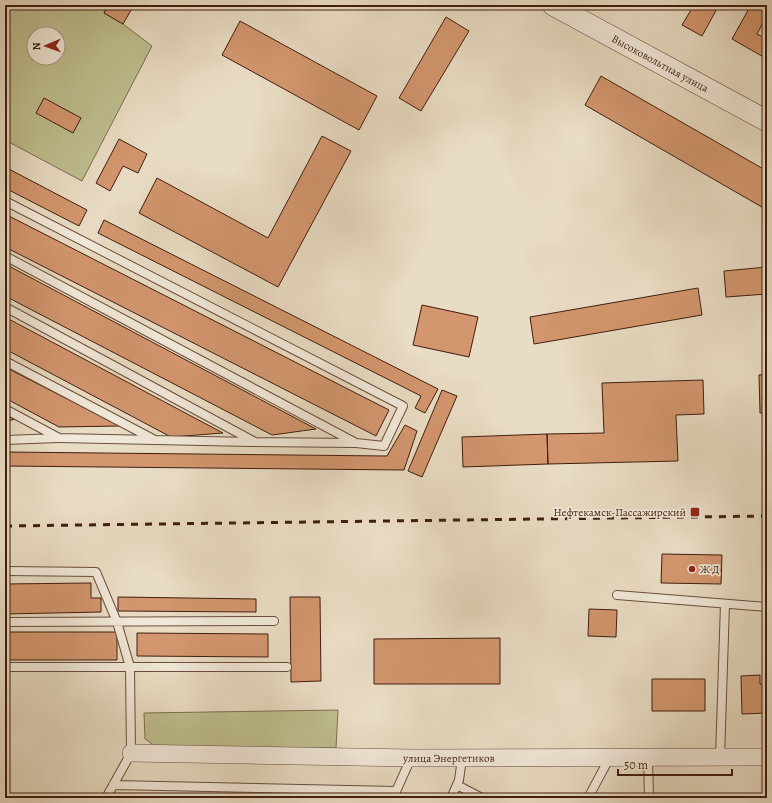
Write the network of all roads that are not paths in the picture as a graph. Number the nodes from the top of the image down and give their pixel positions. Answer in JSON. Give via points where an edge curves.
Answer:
{"nodes":[{"id":1,"x":553,"y":5,"type":"edge"},
{"id":2,"x":767,"y":121,"type":"edge"},
{"id":3,"x":5,"y":201,"type":"edge"},
{"id":4,"x":5,"y":256,"type":"edge"},
{"id":5,"x":5,"y":307,"type":"edge"},
{"id":6,"x":5,"y":361,"type":"edge"},
{"id":7,"x":5,"y":409,"type":"edge"},
{"id":8,"x":59,"y":438,"type":"junction"},
{"id":9,"x":5,"y":440,"type":"edge"},
{"id":10,"x":155,"y":440,"type":"junction"},
{"id":11,"x":255,"y":442,"type":"junction"},
{"id":12,"x":356,"y":443,"type":"junction"},
{"id":13,"x":5,"y":571,"type":"edge"},
{"id":14,"x":617,"y":595,"type":"dead end"},
{"id":15,"x":725,"y":604,"type":"junction"},
{"id":16,"x":767,"y":607,"type":"edge"},
{"id":17,"x":274,"y":621,"type":"dead end"},
{"id":18,"x":5,"y":622,"type":"edge"},
{"id":19,"x":117,"y":622,"type":"junction"},
{"id":20,"x":5,"y":667,"type":"edge"},
{"id":21,"x":130,"y":667,"type":"junction"},
{"id":22,"x":287,"y":667,"type":"dead end"},
{"id":23,"x":131,"y":753,"type":"junction"},
{"id":24,"x":610,"y":757,"type":"junction"},
{"id":25,"x":767,"y":757,"type":"edge"},
{"id":26,"x":411,"y":758,"type":"junction"},
{"id":27,"x":648,"y":758,"type":"junction"},
{"id":28,"x":720,"y":758,"type":"junction"},
{"id":29,"x":462,"y":759,"type":"junction"},
{"id":30,"x":457,"y":785,"type":"junction"},
{"id":31,"x":113,"y":786,"type":"junction"},
{"id":32,"x":395,"y":794,"type":"edge"},
{"id":33,"x":106,"y":798,"type":"edge"},
{"id":34,"x":451,"y":798,"type":"edge"},
{"id":35,"x":482,"y":798,"type":"edge"},
{"id":36,"x":588,"y":798,"type":"edge"},
{"id":37,"x":649,"y":798,"type":"edge"}],
"edges":[{"from":1,"to":2,"type":"street","name":"Высоковольтная улица"},
{"from":3,"to":12,"type":"lane","via":[[403,406],[384,446]]},
{"from":4,"to":12,"type":"lane"},
{"from":5,"to":11,"type":"lane"},
{"from":6,"to":10,"type":"lane"},
{"from":7,"to":8,"type":"lane"},
{"from":8,"to":9,"type":"lane"},
{"from":8,"to":10,"type":"lane"},
{"from":10,"to":11,"type":"lane"},
{"from":11,"to":12,"type":"lane"},
{"from":13,"to":19,"type":"lane","via":[[96,572]]},
{"from":14,"to":15,"type":"lane"},
{"from":15,"to":16,"type":"lane"},
{"from":15,"to":28,"type":"lane"},
{"from":17,"to":19,"type":"lane"},
{"from":18,"to":19,"type":"lane"},
{"from":19,"to":21,"type":"lane"},
{"from":20,"to":21,"type":"lane"},
{"from":21,"to":22,"type":"lane"},
{"from":21,"to":23,"type":"lane"},
{"from":23,"to":26,"type":"street","name":"улица Энергетиков"},
{"from":23,"to":31,"type":"lane"},
{"from":24,"to":27,"type":"street","name":"улица Энергетиков"},
{"from":24,"to":29,"type":"street","name":"улица Энергетиков"},
{"from":24,"to":36,"type":"lane"},
{"from":25,"to":28,"type":"street","name":"улица Энергетиков"},
{"from":26,"to":29,"type":"street","name":"улица Энергетиков"},
{"from":26,"to":32,"type":"lane"},
{"from":27,"to":28,"type":"street","name":"улица Энергетиков"},
{"from":27,"to":37,"type":"lane"},
{"from":29,"to":30,"type":"lane"},
{"from":30,"to":34,"type":"lane"},
{"from":30,"to":35,"type":"lane"},
{"from":31,"to":32,"type":"lane"},
{"from":31,"to":33,"type":"lane"}]}
